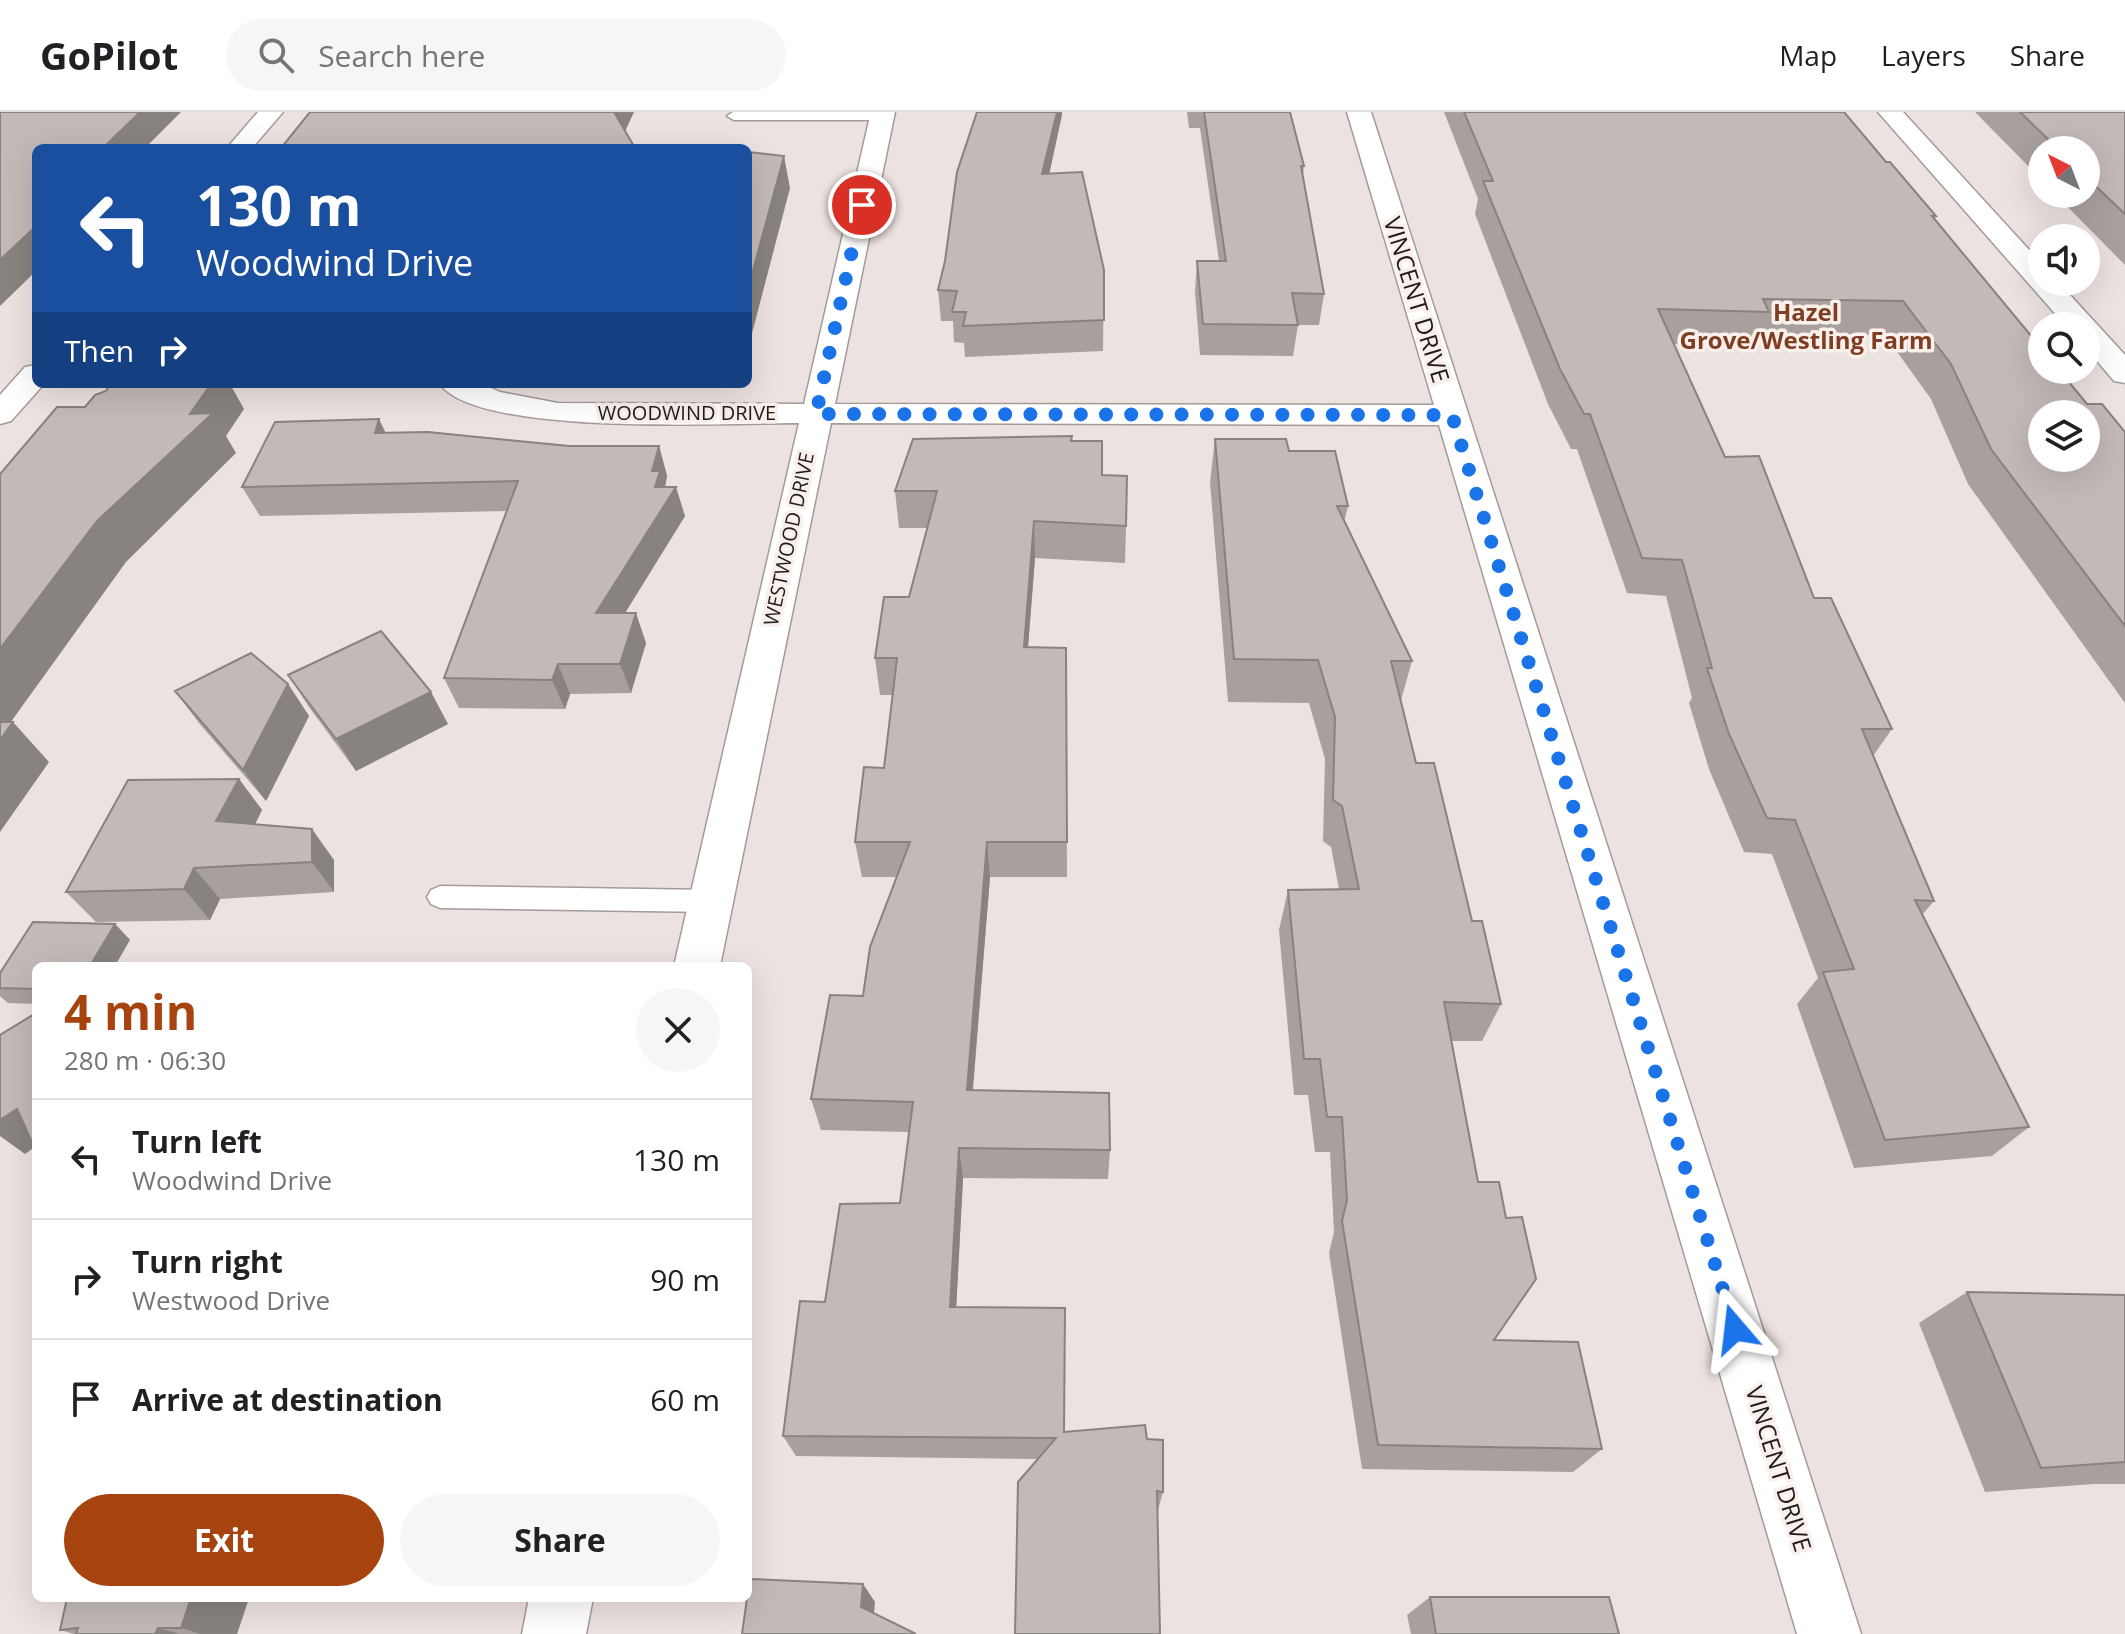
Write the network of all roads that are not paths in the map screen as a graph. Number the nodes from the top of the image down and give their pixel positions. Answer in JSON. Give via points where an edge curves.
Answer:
{"nodes":[{"id":1,"x":271,"y":112,"type":"edge"},
{"id":2,"x":1359,"y":112,"type":"edge"},
{"id":3,"x":1890,"y":112,"type":"edge"},
{"id":4,"x":883,"y":114,"type":"edge"},
{"id":5,"x":734,"y":116,"type":"dead end"},
{"id":6,"x":243,"y":144,"type":"edge"},
{"id":7,"x":2028,"y":266,"type":"edge"},
{"id":8,"x":2055,"y":296,"type":"edge"},
{"id":9,"x":2069,"y":312,"type":"edge"},
{"id":10,"x":2100,"y":346,"type":"edge"},
{"id":11,"x":2125,"y":374,"type":"edge"},
{"id":12,"x":32,"y":378,"type":"edge"},
{"id":13,"x":465,"y":388,"type":"edge"},
{"id":14,"x":0,"y":414,"type":"edge"},
{"id":15,"x":816,"y":414,"type":"junction"},
{"id":16,"x":1452,"y":415,"type":"junction"},
{"id":17,"x":440,"y":897,"type":"dead end"},
{"id":18,"x":711,"y":901,"type":"junction"},
{"id":19,"x":698,"y":962,"type":"edge"},
{"id":20,"x":560,"y":1602,"type":"edge"},
{"id":21,"x":554,"y":1634,"type":"edge"},
{"id":22,"x":1829,"y":1634,"type":"edge"}],
"edges":[{"from":1,"to":6,"type":"street"},
{"from":2,"to":16,"type":"street","name":"VINCENT DRIVE"},
{"from":3,"to":7,"type":"street"},
{"from":4,"to":5,"type":"lane"},
{"from":4,"to":15,"type":"street","name":"WESTWOOD DRIVE"},
{"from":8,"to":9,"type":"street"},
{"from":10,"to":11,"type":"street"},
{"from":12,"to":14,"type":"street"},
{"from":13,"to":15,"type":"street","name":"WOODWIND DRIVE","via":[[491,400],[558,413]]},
{"from":15,"to":16,"type":"street","name":"WOODWIND DRIVE"},
{"from":15,"to":18,"type":"street","name":"WESTWOOD DRIVE"},
{"from":16,"to":22,"type":"street","name":"VINCENT DRIVE"},
{"from":17,"to":18,"type":"lane"},
{"from":18,"to":19,"type":"street","name":"WESTWOOD DRIVE"},
{"from":20,"to":21,"type":"street"}]}
